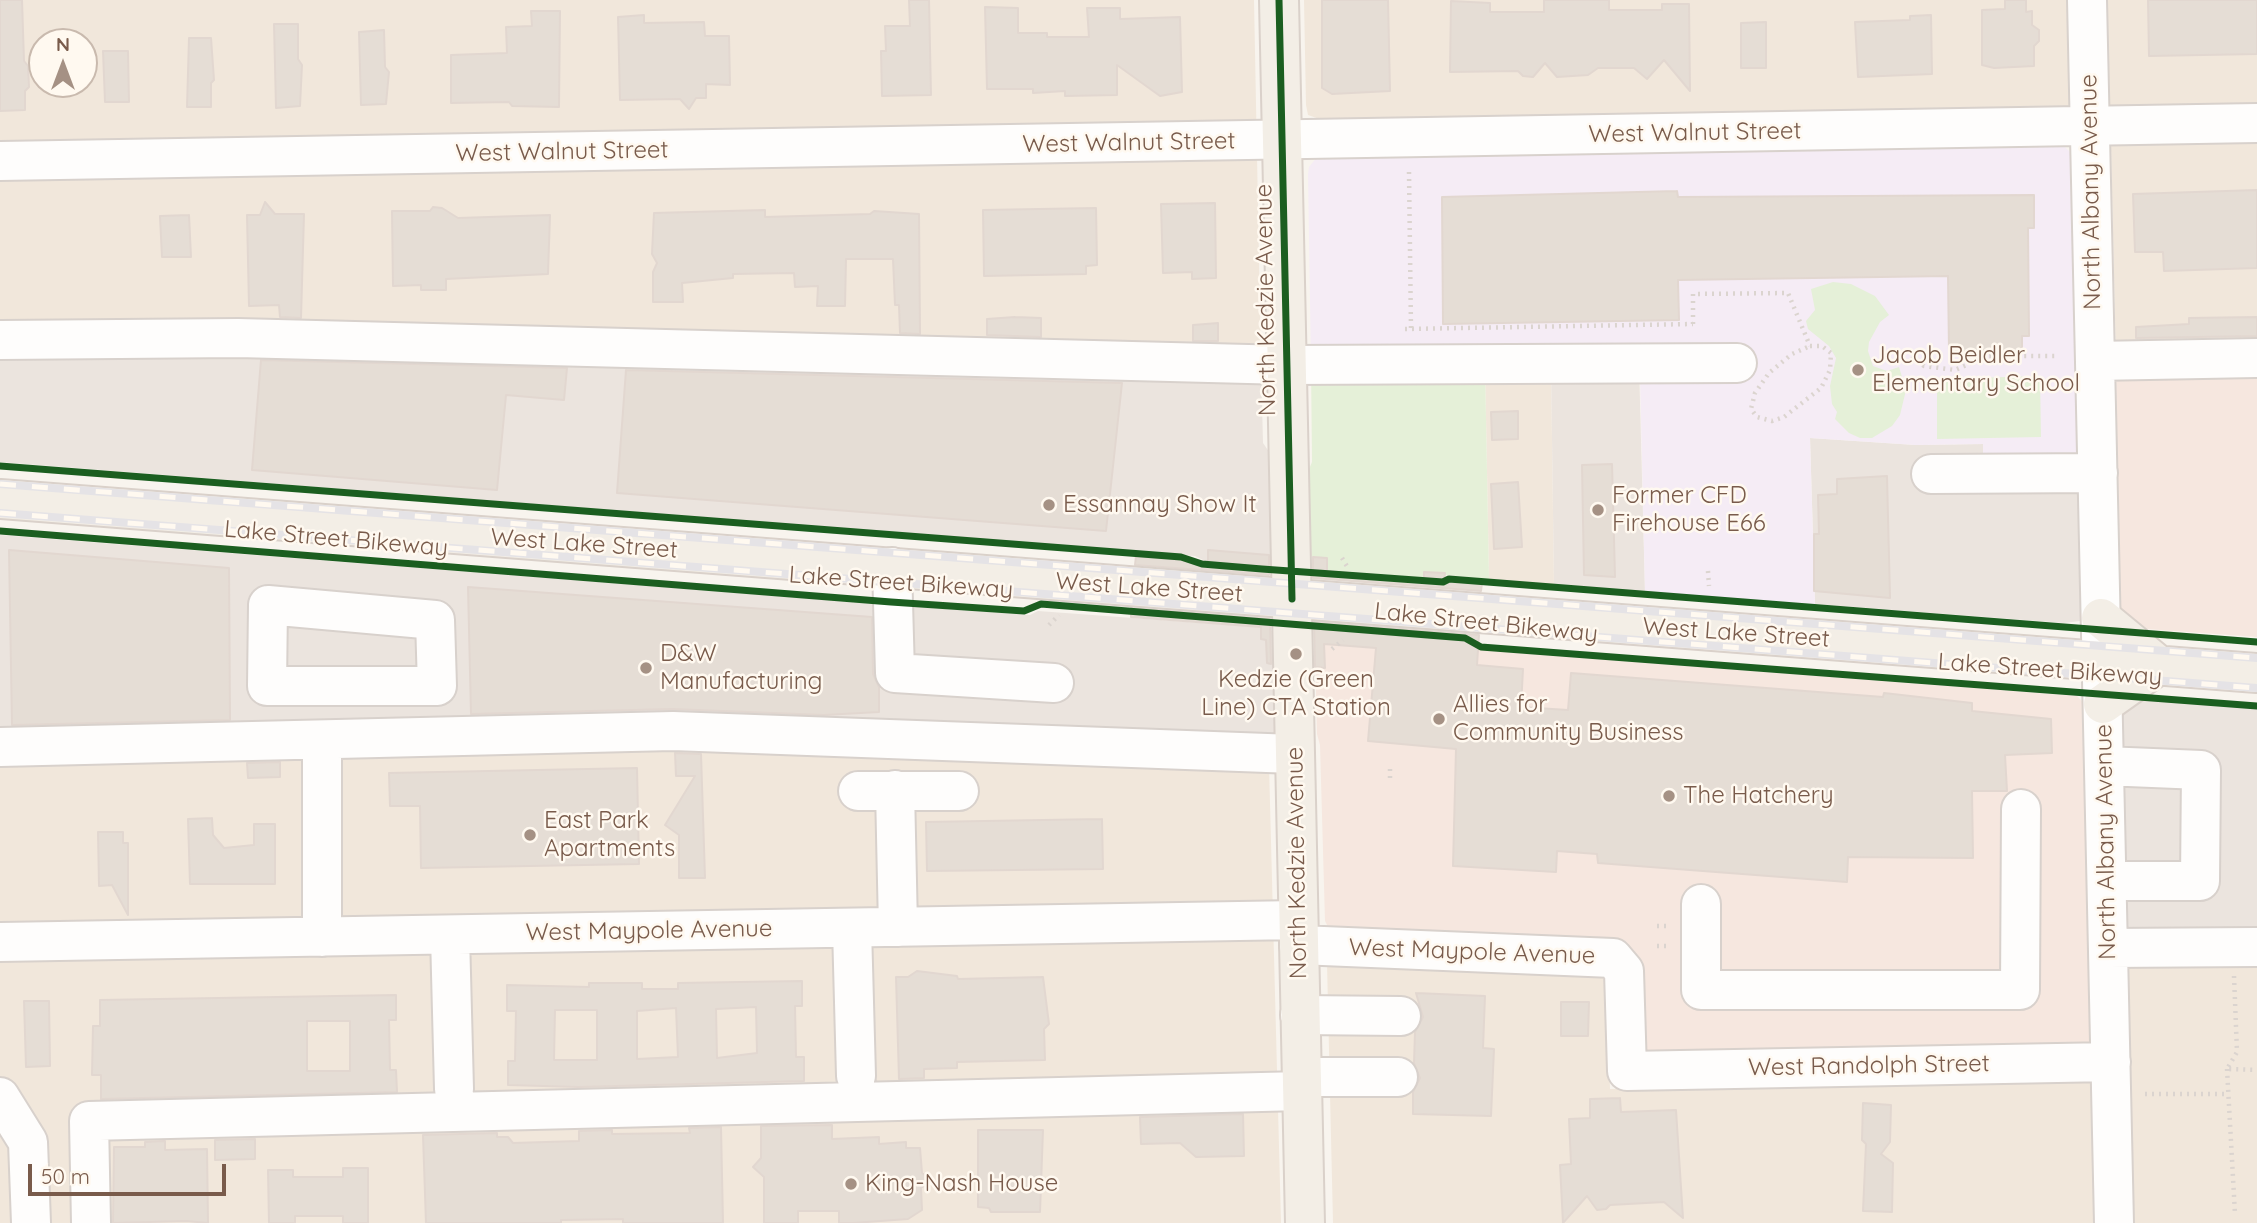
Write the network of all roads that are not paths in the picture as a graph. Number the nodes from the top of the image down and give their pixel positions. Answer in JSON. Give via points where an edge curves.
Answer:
{"nodes":[{"id":1,"x":1279,"y":0,"type":"edge"},
{"id":2,"x":2087,"y":0,"type":"edge"},
{"id":3,"x":2257,"y":123,"type":"edge"},
{"id":4,"x":2090,"y":126,"type":"junction"},
{"id":5,"x":1282,"y":140,"type":"junction"},
{"id":6,"x":0,"y":161,"type":"edge"},
{"id":7,"x":0,"y":340,"type":"edge"},
{"id":8,"x":2077,"y":358,"type":"junction"},
{"id":9,"x":2257,"y":358,"type":"edge"},
{"id":10,"x":1737,"y":363,"type":"dead end"},
{"id":11,"x":1287,"y":365,"type":"junction"},
{"id":12,"x":2098,"y":473,"type":"junction"},
{"id":13,"x":1931,"y":474,"type":"dead end"},
{"id":14,"x":0,"y":499,"type":"edge"},
{"id":15,"x":892,"y":568,"type":"junction"},
{"id":16,"x":1292,"y":599,"type":"junction"},
{"id":17,"x":268,"y":605,"type":"joint"},
{"id":18,"x":2101,"y":618,"type":"junction"},
{"id":19,"x":2102,"y":661,"type":"junction"},
{"id":20,"x":2158,"y":665,"type":"junction"},
{"id":21,"x":2257,"y":673,"type":"edge"},
{"id":22,"x":1054,"y":683,"type":"dead end"},
{"id":23,"x":2103,"y":705,"type":"junction"},
{"id":24,"x":0,"y":747,"type":"edge"},
{"id":25,"x":1294,"y":754,"type":"junction"},
{"id":26,"x":322,"y":757,"type":"dead end"},
{"id":27,"x":2104,"y":766,"type":"junction"},
{"id":28,"x":959,"y":791,"type":"dead end"},
{"id":29,"x":2021,"y":809,"type":"dead end"},
{"id":30,"x":2107,"y":881,"type":"junction"},
{"id":31,"x":1701,"y":904,"type":"dead end"},
{"id":32,"x":898,"y":927,"type":"junction"},
{"id":33,"x":852,"y":928,"type":"junction"},
{"id":34,"x":1298,"y":932,"type":"junction"},
{"id":35,"x":450,"y":935,"type":"junction"},
{"id":36,"x":322,"y":937,"type":"junction"},
{"id":37,"x":0,"y":942,"type":"edge"},
{"id":38,"x":2245,"y":947,"type":"edge"},
{"id":39,"x":2108,"y":948,"type":"junction"},
{"id":40,"x":1300,"y":1015,"type":"junction"},
{"id":41,"x":1401,"y":1016,"type":"dead end"},
{"id":42,"x":2111,"y":1062,"type":"junction"},
{"id":43,"x":1627,"y":1071,"type":"joint"},
{"id":44,"x":856,"y":1076,"type":"dead end"},
{"id":45,"x":1398,"y":1077,"type":"dead end"},
{"id":46,"x":1302,"y":1084,"type":"junction"},
{"id":47,"x":454,"y":1089,"type":"dead end"},
{"id":48,"x":0,"y":1097,"type":"edge"},
{"id":49,"x":31,"y":1223,"type":"edge"},
{"id":50,"x":92,"y":1223,"type":"edge"},
{"id":51,"x":1305,"y":1223,"type":"edge"},
{"id":52,"x":2114,"y":1223,"type":"edge"}],
"edges":[{"from":1,"to":5,"type":"main road","name":"North Kedzie Avenue"},
{"from":2,"to":4,"type":"street","name":"North Albany Avenue"},
{"from":3,"to":4,"type":"street","name":"West Walnut Street"},
{"from":4,"to":5,"type":"street","name":"West Walnut Street"},
{"from":4,"to":8,"type":"street","name":"North Albany Avenue"},
{"from":5,"to":6,"type":"street","name":"West Walnut Street"},
{"from":5,"to":11,"type":"main road","name":"North Kedzie Avenue"},
{"from":7,"to":11,"type":"street","via":[[238,338]]},
{"from":8,"to":9,"type":"street"},
{"from":8,"to":12,"type":"street","name":"North Albany Avenue"},
{"from":10,"to":11,"type":"street"},
{"from":11,"to":16,"type":"main road","name":"North Kedzie Avenue"},
{"from":12,"to":13,"type":"street"},
{"from":12,"to":18,"type":"street","name":"North Albany Avenue"},
{"from":14,"to":15,"type":"main road","name":"West Lake Street"},
{"from":15,"to":16,"type":"main road","name":"West Lake Street"},
{"from":15,"to":22,"type":"street","via":[[895,673]]},
{"from":16,"to":19,"type":"main road","name":"West Lake Street"},
{"from":16,"to":25,"type":"main road","name":"North Kedzie Avenue"},
{"from":17,"to":17,"type":"street","via":[[267,686],[437,686],[435,620]]},
{"from":18,"to":19,"type":"street","name":"North Albany Avenue"},
{"from":18,"to":20,"type":"main road"},
{"from":19,"to":20,"type":"main road","name":"West Lake Street"},
{"from":19,"to":23,"type":"street","name":"North Albany Avenue"},
{"from":20,"to":21,"type":"main road","name":"West Lake Street"},
{"from":20,"to":23,"type":"main road"},
{"from":23,"to":27,"type":"street","name":"North Albany Avenue"},
{"from":24,"to":25,"type":"street","via":[[673,731]]},
{"from":25,"to":34,"type":"main road","name":"North Kedzie Avenue"},
{"from":26,"to":36,"type":"street"},
{"from":27,"to":30,"type":"street","name":"North Albany Avenue"},
{"from":27,"to":30,"type":"street","via":[[2200,770],[2200,881]]},
{"from":28,"to":32,"type":"street","via":[[877,791]]},
{"from":29,"to":31,"type":"street","via":[[2020,990],[1701,990]]},
{"from":30,"to":39,"type":"street","name":"North Albany Avenue"},
{"from":32,"to":33,"type":"street","name":"West Maypole Avenue"},
{"from":32,"to":34,"type":"street","name":"West Maypole Avenue"},
{"from":33,"to":35,"type":"street","name":"West Maypole Avenue"},
{"from":33,"to":44,"type":"street"},
{"from":34,"to":40,"type":"main road","name":"North Kedzie Avenue"},
{"from":34,"to":43,"type":"street","name":"West Maypole Avenue","via":[[1613,958],[1624,971]]},
{"from":35,"to":36,"type":"street","name":"West Maypole Avenue"},
{"from":35,"to":47,"type":"street"},
{"from":36,"to":37,"type":"street","name":"West Maypole Avenue"},
{"from":38,"to":39,"type":"street"},
{"from":39,"to":42,"type":"street","name":"North Albany Avenue"},
{"from":40,"to":41,"type":"street"},
{"from":40,"to":46,"type":"main road","name":"North Kedzie Avenue"},
{"from":42,"to":43,"type":"street","name":"West Randolph Street"},
{"from":42,"to":52,"type":"street","name":"North Albany Avenue"},
{"from":45,"to":46,"type":"street"},
{"from":46,"to":50,"type":"street","via":[[89,1121]]},
{"from":46,"to":51,"type":"main road","name":"North Kedzie Avenue"},
{"from":48,"to":49,"type":"street","via":[[28,1142]]}]}
